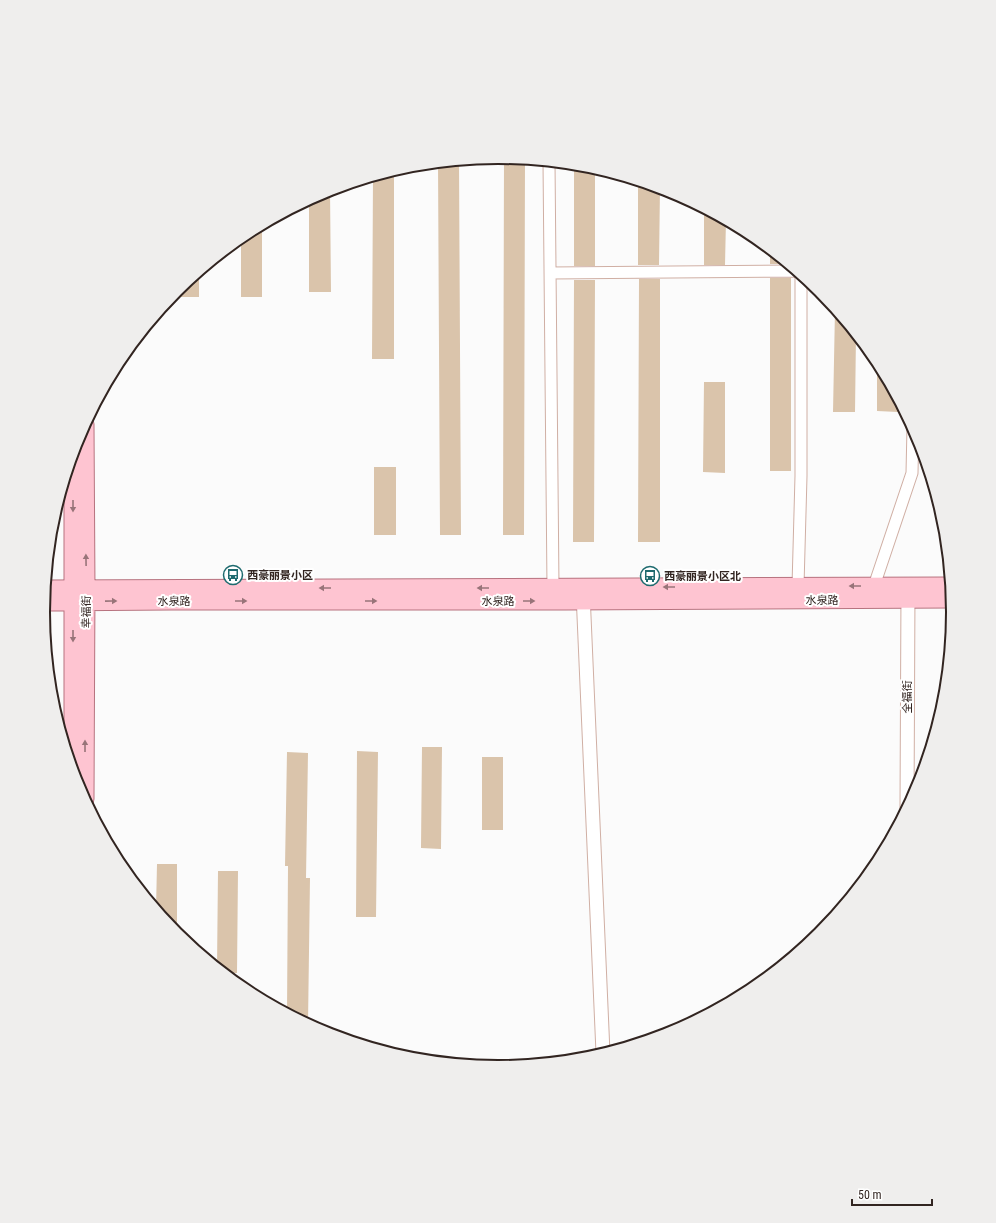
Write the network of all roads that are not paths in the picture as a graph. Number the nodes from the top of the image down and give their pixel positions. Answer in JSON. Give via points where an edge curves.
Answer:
{"nodes":[{"id":1,"x":549,"y":166,"type":"edge"},
{"id":2,"x":788,"y":271,"type":"edge"},
{"id":3,"x":550,"y":273,"type":"junction"},
{"id":4,"x":801,"y":282,"type":"edge"},
{"id":5,"x":85,"y":439,"type":"edge"},
{"id":6,"x":913,"y":442,"type":"edge"},
{"id":7,"x":74,"y":468,"type":"edge"},
{"id":8,"x":798,"y":586,"type":"junction"},
{"id":9,"x":552,"y":587,"type":"junction"},
{"id":10,"x":945,"y":587,"type":"edge"},
{"id":11,"x":51,"y":590,"type":"edge"},
{"id":12,"x":874,"y":593,"type":"junction"},
{"id":13,"x":908,"y":593,"type":"junction"},
{"id":14,"x":583,"y":594,"type":"junction"},
{"id":15,"x":80,"y":595,"type":"junction"},
{"id":16,"x":946,"y":598,"type":"edge"},
{"id":17,"x":50,"y":601,"type":"edge"},
{"id":18,"x":74,"y":755,"type":"edge"},
{"id":19,"x":85,"y":784,"type":"edge"},
{"id":20,"x":906,"y":796,"type":"edge"},
{"id":21,"x":603,"y":1047,"type":"edge"}],
"edges":[{"from":1,"to":3,"type":"street"},
{"from":2,"to":3,"type":"street"},
{"from":3,"to":9,"type":"street"},
{"from":4,"to":8,"type":"street"},
{"from":15,"to":5,"type":"main road","name":"幸福街","one_way":true},
{"from":6,"to":12,"type":"street","via":[[912,473]]},
{"from":7,"to":15,"type":"main road","name":"幸福街","one_way":true},
{"from":12,"to":8,"type":"main road","name":"水泉路","one_way":true},
{"from":8,"to":14,"type":"main road","name":"水泉路","one_way":true},
{"from":9,"to":14,"type":"main road","name":"水泉路"},
{"from":9,"to":15,"type":"main road","name":"水泉路","one_way":true},
{"from":10,"to":13,"type":"main road","name":"水泉路"},
{"from":11,"to":15,"type":"main road","name":"水泉路"},
{"from":12,"to":13,"type":"main road","name":"水泉路"},
{"from":12,"to":14,"type":"main road","name":"水泉路"},
{"from":13,"to":16,"type":"main road","name":"水泉路"},
{"from":13,"to":20,"type":"street","name":"全福街"},
{"from":15,"to":14,"type":"main road","name":"水泉路","one_way":true},
{"from":14,"to":21,"type":"street"},
{"from":15,"to":17,"type":"main road","name":"水泉路"},
{"from":15,"to":18,"type":"main road","name":"幸福街","one_way":true},
{"from":19,"to":15,"type":"main road","name":"幸福街","one_way":true}]}
